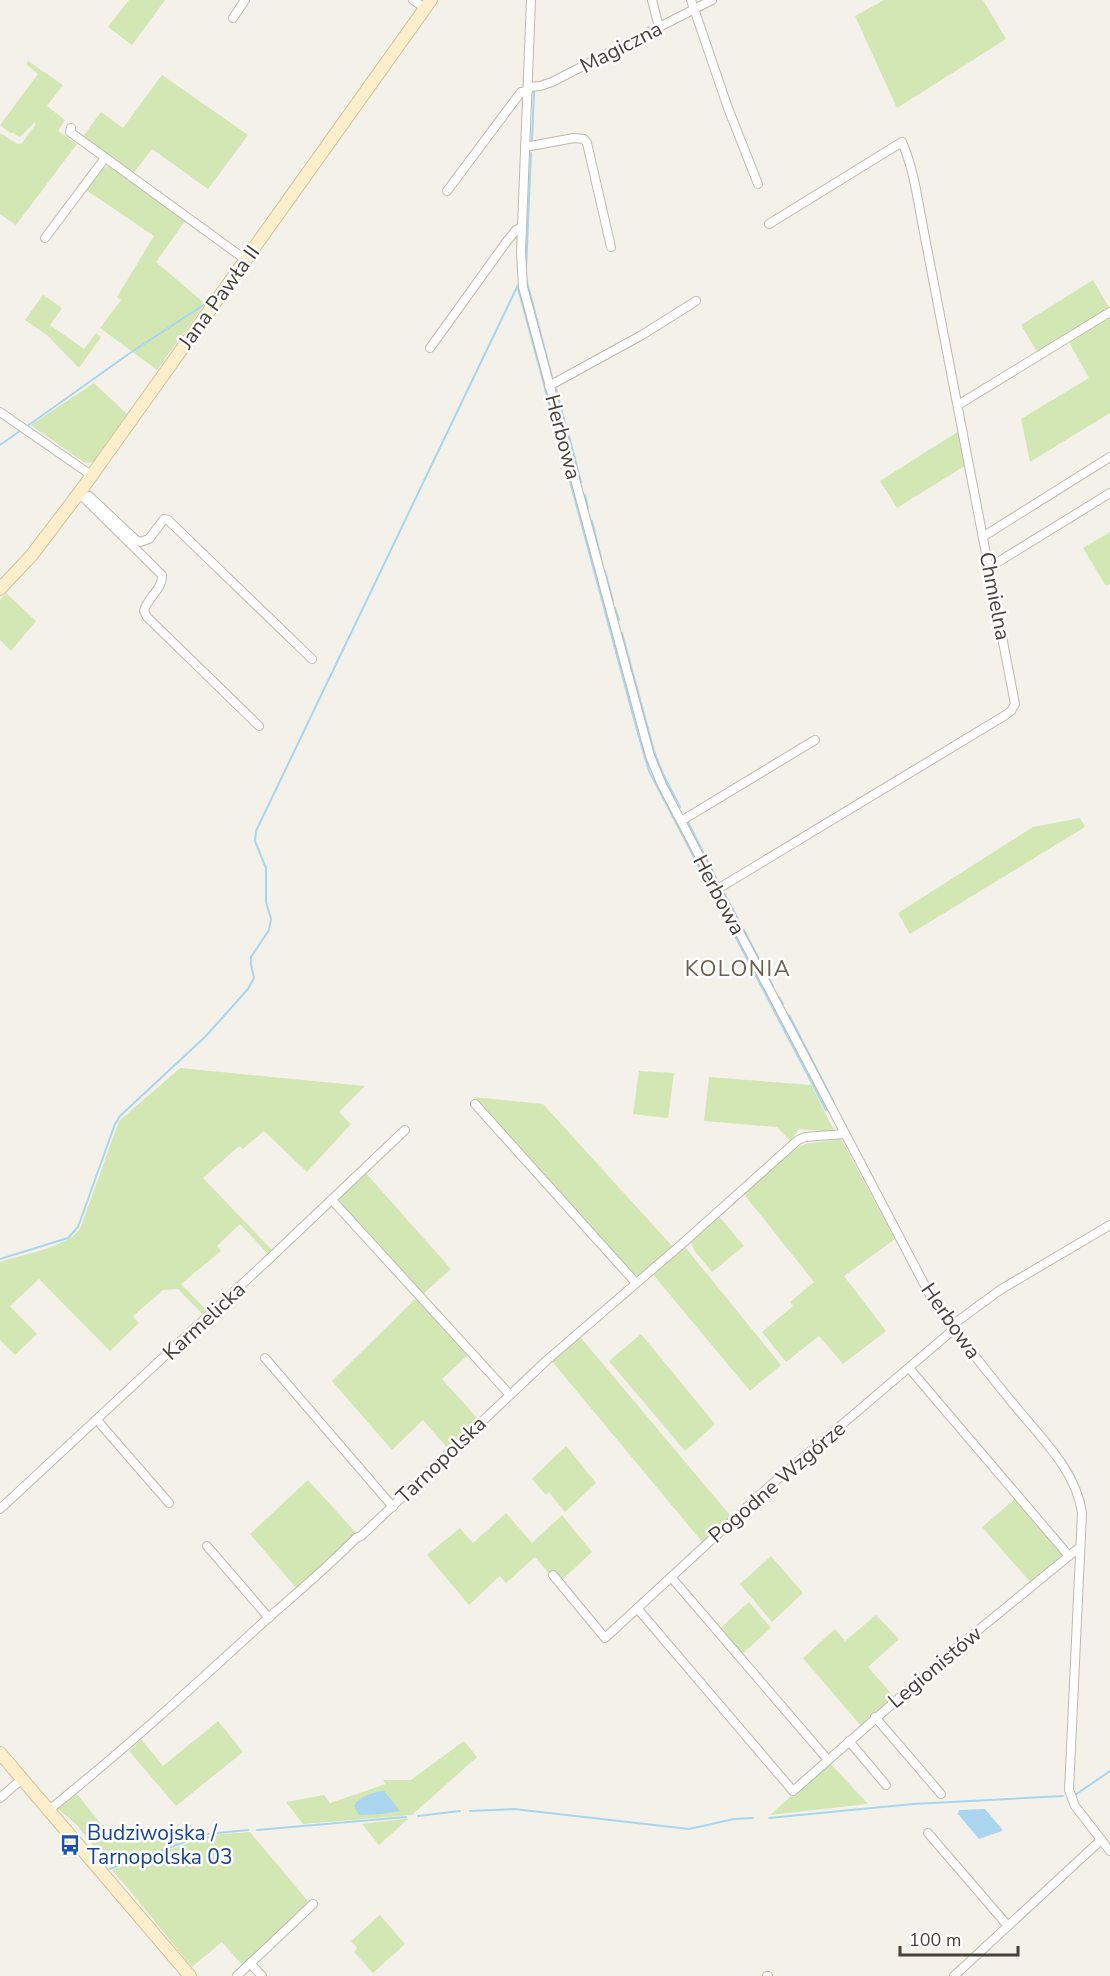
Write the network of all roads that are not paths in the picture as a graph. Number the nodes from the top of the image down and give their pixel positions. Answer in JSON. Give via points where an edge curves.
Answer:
{"nodes":[{"id":1,"x":245,"y":0,"type":"edge"},
{"id":2,"x":413,"y":0,"type":"edge"},
{"id":3,"x":531,"y":0,"type":"edge"},
{"id":4,"x":652,"y":0,"type":"edge"},
{"id":5,"x":691,"y":0,"type":"edge"},
{"id":6,"x":712,"y":0,"type":"edge"},
{"id":7,"x":428,"y":4,"type":"edge"},
{"id":8,"x":694,"y":10,"type":"junction"},
{"id":9,"x":232,"y":18,"type":"dead end"},
{"id":10,"x":659,"y":27,"type":"junction"},
{"id":11,"x":528,"y":89,"type":"junction"},
{"id":12,"x":71,"y":128,"type":"dead end"},
{"id":13,"x":525,"y":147,"type":"junction"},
{"id":14,"x":105,"y":158,"type":"junction"},
{"id":15,"x":758,"y":184,"type":"dead end"},
{"id":16,"x":447,"y":191,"type":"dead end"},
{"id":17,"x":769,"y":224,"type":"dead end"},
{"id":18,"x":522,"y":227,"type":"junction"},
{"id":19,"x":45,"y":238,"type":"dead end"},
{"id":20,"x":611,"y":247,"type":"dead end"},
{"id":21,"x":246,"y":260,"type":"junction"},
{"id":22,"x":696,"y":301,"type":"dead end"},
{"id":23,"x":1110,"y":312,"type":"edge"},
{"id":24,"x":430,"y":348,"type":"dead end"},
{"id":25,"x":549,"y":386,"type":"junction"},
{"id":26,"x":958,"y":405,"type":"junction"},
{"id":27,"x":0,"y":412,"type":"edge"},
{"id":28,"x":1110,"y":457,"type":"edge"},
{"id":29,"x":91,"y":475,"type":"junction"},
{"id":30,"x":80,"y":491,"type":"junction"},
{"id":31,"x":1110,"y":492,"type":"edge"},
{"id":32,"x":984,"y":536,"type":"junction"},
{"id":33,"x":990,"y":567,"type":"junction"},
{"id":34,"x":0,"y":589,"type":"edge"},
{"id":35,"x":312,"y":659,"type":"dead end"},
{"id":36,"x":259,"y":726,"type":"dead end"},
{"id":37,"x":815,"y":740,"type":"dead end"},
{"id":38,"x":681,"y":821,"type":"junction"},
{"id":39,"x":716,"y":891,"type":"junction"},
{"id":40,"x":475,"y":1104,"type":"dead end"},
{"id":41,"x":405,"y":1130,"type":"dead end"},
{"id":42,"x":844,"y":1134,"type":"junction"},
{"id":43,"x":332,"y":1200,"type":"junction"},
{"id":44,"x":1110,"y":1225,"type":"edge"},
{"id":45,"x":636,"y":1283,"type":"junction"},
{"id":46,"x":952,"y":1328,"type":"junction"},
{"id":47,"x":265,"y":1358,"type":"dead end"},
{"id":48,"x":909,"y":1368,"type":"junction"},
{"id":49,"x":510,"y":1395,"type":"junction"},
{"id":50,"x":97,"y":1420,"type":"junction"},
{"id":51,"x":169,"y":1503,"type":"dead end"},
{"id":52,"x":393,"y":1507,"type":"junction"},
{"id":53,"x":0,"y":1509,"type":"edge"},
{"id":54,"x":207,"y":1546,"type":"dead end"},
{"id":55,"x":1080,"y":1547,"type":"junction"},
{"id":56,"x":1069,"y":1556,"type":"junction"},
{"id":57,"x":553,"y":1575,"type":"dead end"},
{"id":58,"x":671,"y":1577,"type":"junction"},
{"id":59,"x":637,"y":1608,"type":"junction"},
{"id":60,"x":269,"y":1618,"type":"junction"},
{"id":61,"x":875,"y":1717,"type":"junction"},
{"id":62,"x":849,"y":1741,"type":"junction"},
{"id":63,"x":0,"y":1753,"type":"edge"},
{"id":64,"x":828,"y":1760,"type":"junction"},
{"id":65,"x":22,"y":1779,"type":"junction"},
{"id":66,"x":886,"y":1785,"type":"dead end"},
{"id":67,"x":941,"y":1794,"type":"dead end"},
{"id":68,"x":0,"y":1797,"type":"edge"},
{"id":69,"x":49,"y":1810,"type":"junction"},
{"id":70,"x":928,"y":1833,"type":"dead end"},
{"id":71,"x":1101,"y":1840,"type":"junction"},
{"id":72,"x":1110,"y":1851,"type":"edge"},
{"id":73,"x":313,"y":1904,"type":"dead end"},
{"id":74,"x":1008,"y":1926,"type":"junction"},
{"id":75,"x":250,"y":1963,"type":"junction"},
{"id":76,"x":190,"y":1976,"type":"edge"},
{"id":77,"x":237,"y":1976,"type":"edge"},
{"id":78,"x":262,"y":1976,"type":"edge"},
{"id":79,"x":954,"y":1976,"type":"edge"}],
"edges":[{"from":1,"to":9,"type":"street"},
{"from":2,"to":7,"type":"street"},
{"from":3,"to":11,"type":"street","name":"Herbowa"},
{"from":4,"to":10,"type":"street"},
{"from":5,"to":8,"type":"street"},
{"from":6,"to":8,"type":"street","name":"Magiczna"},
{"from":7,"to":21,"type":"street","name":"Jana Pawła II"},
{"from":8,"to":10,"type":"street","name":"Magiczna"},
{"from":8,"to":15,"type":"street"},
{"from":10,"to":11,"type":"street","name":"Magiczna","via":[[552,82]]},
{"from":11,"to":13,"type":"street","name":"Herbowa"},
{"from":11,"to":16,"type":"street","via":[[521,92]]},
{"from":12,"to":14,"type":"street","via":[[70,132]]},
{"from":13,"to":18,"type":"street","name":"Herbowa"},
{"from":13,"to":20,"type":"street","via":[[584,139]]},
{"from":14,"to":19,"type":"street"},
{"from":14,"to":21,"type":"street"},
{"from":17,"to":26,"type":"street","name":"Chmielna","via":[[902,142],[920,210]]},
{"from":18,"to":24,"type":"street","via":[[507,241]]},
{"from":18,"to":25,"type":"street","name":"Herbowa","via":[[523,287]]},
{"from":21,"to":29,"type":"street","name":"Jana Pawła II"},
{"from":22,"to":25,"type":"street"},
{"from":23,"to":26,"type":"street"},
{"from":25,"to":38,"type":"street","name":"Herbowa","via":[[650,756]]},
{"from":26,"to":32,"type":"street","name":"Chmielna"},
{"from":27,"to":29,"type":"street"},
{"from":28,"to":32,"type":"street"},
{"from":29,"to":30,"type":"street","name":"Jana Pawła II"},
{"from":30,"to":34,"type":"street","name":"Jana Pawła II","via":[[31,556]]},
{"from":30,"to":35,"type":"street","via":[[140,542],[149,539],[164,519],[168,520]]},
{"from":30,"to":36,"type":"street","via":[[162,575],[161,584],[145,606],[147,617]]},
{"from":31,"to":33,"type":"street"},
{"from":32,"to":33,"type":"street","name":"Chmielna"},
{"from":33,"to":39,"type":"street","name":"Chmielna","via":[[1016,699],[1014,708]]},
{"from":37,"to":38,"type":"street"},
{"from":38,"to":39,"type":"street","name":"Herbowa"},
{"from":39,"to":42,"type":"street","name":"Herbowa"},
{"from":40,"to":45,"type":"street"},
{"from":41,"to":43,"type":"street","name":"Karmelicka"},
{"from":42,"to":45,"type":"street","name":"Tarnopolska","via":[[798,1140]]},
{"from":42,"to":46,"type":"street","name":"Herbowa","via":[[932,1299]]},
{"from":43,"to":49,"type":"street"},
{"from":43,"to":50,"type":"street","name":"Karmelicka"},
{"from":44,"to":46,"type":"street","name":"Pogodne Wzgórze","via":[[1000,1290]]},
{"from":45,"to":49,"type":"street","name":"Tarnopolska"},
{"from":46,"to":48,"type":"street","name":"Pogodne Wzgórze"},
{"from":46,"to":55,"type":"street","name":"Herbowa","via":[[1069,1475],[1082,1513]]},
{"from":47,"to":52,"type":"street"},
{"from":48,"to":56,"type":"street"},
{"from":48,"to":58,"type":"street","name":"Pogodne Wzgórze","via":[[772,1484]]},
{"from":49,"to":52,"type":"street","name":"Tarnopolska"},
{"from":50,"to":51,"type":"street"},
{"from":50,"to":53,"type":"street","name":"Karmelicka"},
{"from":52,"to":60,"type":"street","name":"Tarnopolska"},
{"from":54,"to":60,"type":"street"},
{"from":55,"to":56,"type":"street","name":"Legionistów"},
{"from":55,"to":71,"type":"street","name":"Herbowa","via":[[1068,1790]]},
{"from":56,"to":61,"type":"street","name":"Legionistów"},
{"from":57,"to":59,"type":"street","name":"Pogodne Wzgórze","via":[[605,1638]]},
{"from":58,"to":59,"type":"street","name":"Pogodne Wzgórze"},
{"from":58,"to":64,"type":"street"},
{"from":59,"to":64,"type":"street","name":"Legionistów","via":[[793,1791]]},
{"from":60,"to":69,"type":"street","name":"Tarnopolska","via":[[165,1713]]},
{"from":61,"to":62,"type":"street","name":"Legionistów"},
{"from":61,"to":67,"type":"street"},
{"from":62,"to":64,"type":"street","name":"Legionistów"},
{"from":62,"to":66,"type":"street"},
{"from":63,"to":65,"type":"street"},
{"from":65,"to":68,"type":"street"},
{"from":65,"to":69,"type":"street"},
{"from":69,"to":76,"type":"street"},
{"from":70,"to":74,"type":"street"},
{"from":71,"to":72,"type":"street","name":"Herbowa"},
{"from":71,"to":74,"type":"street"},
{"from":73,"to":75,"type":"street"},
{"from":74,"to":79,"type":"street"},
{"from":75,"to":77,"type":"street"},
{"from":75,"to":78,"type":"street"}]}
